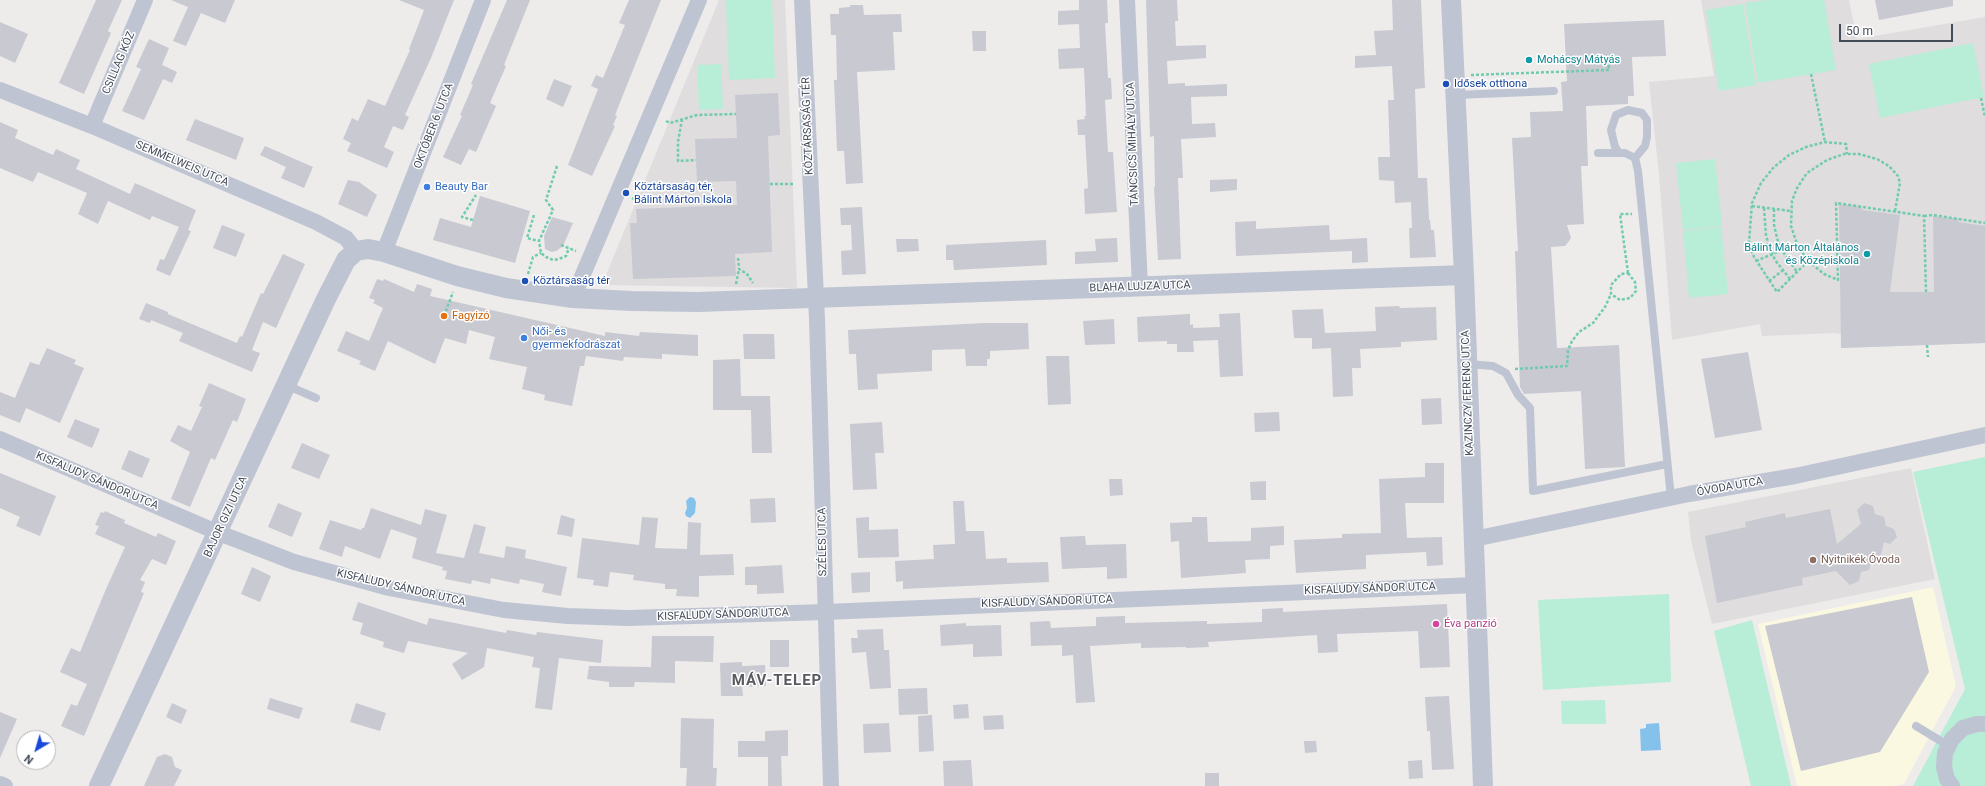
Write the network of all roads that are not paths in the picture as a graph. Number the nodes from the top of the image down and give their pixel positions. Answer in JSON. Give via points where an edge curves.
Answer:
{"nodes":[{"id":1,"x":145,"y":0,"type":"edge"},
{"id":2,"x":483,"y":0,"type":"edge"},
{"id":3,"x":699,"y":0,"type":"edge"},
{"id":4,"x":802,"y":0,"type":"edge"},
{"id":5,"x":1127,"y":0,"type":"edge"},
{"id":6,"x":1451,"y":0,"type":"edge"},
{"id":7,"x":1455,"y":86,"type":"junction"},
{"id":8,"x":0,"y":90,"type":"edge"},
{"id":9,"x":1554,"y":91,"type":"dead end"},
{"id":10,"x":92,"y":126,"type":"junction"},
{"id":11,"x":1598,"y":153,"type":"dead end"},
{"id":12,"x":1619,"y":153,"type":"junction"},
{"id":13,"x":1635,"y":158,"type":"junction"},
{"id":14,"x":356,"y":251,"type":"junction"},
{"id":15,"x":384,"y":252,"type":"junction"},
{"id":16,"x":1464,"y":275,"type":"junction"},
{"id":17,"x":1140,"y":287,"type":"junction"},
{"id":18,"x":574,"y":298,"type":"junction"},
{"id":19,"x":816,"y":298,"type":"junction"},
{"id":20,"x":1467,"y":364,"type":"junction"},
{"id":21,"x":286,"y":385,"type":"junction"},
{"id":22,"x":316,"y":398,"type":"dead end"},
{"id":23,"x":1985,"y":435,"type":"edge"},
{"id":24,"x":0,"y":439,"type":"edge"},
{"id":25,"x":1667,"y":464,"type":"junction"},
{"id":26,"x":1671,"y":498,"type":"junction"},
{"id":27,"x":219,"y":533,"type":"junction"},
{"id":28,"x":1474,"y":539,"type":"junction"},
{"id":29,"x":1476,"y":585,"type":"junction"},
{"id":30,"x":825,"y":612,"type":"junction"},
{"id":31,"x":1985,"y":724,"type":"edge"},
{"id":32,"x":1916,"y":726,"type":"dead end"},
{"id":33,"x":1949,"y":746,"type":"junction"},
{"id":34,"x":0,"y":784,"type":"edge"},
{"id":35,"x":5,"y":786,"type":"edge"},
{"id":36,"x":99,"y":786,"type":"edge"},
{"id":37,"x":831,"y":786,"type":"edge"},
{"id":38,"x":1483,"y":786,"type":"edge"},
{"id":39,"x":1952,"y":786,"type":"edge"}],
"edges":[{"from":1,"to":10,"type":"street","name":"CSILLAG KÖZ"},
{"from":2,"to":15,"type":"street","name":"OKTÓBER 6. UTCA"},
{"from":3,"to":18,"type":"street"},
{"from":4,"to":19,"type":"street","name":"KÖZTÁRSASÁG TÉR"},
{"from":5,"to":17,"type":"street","name":"TÁNCSICS MIHÁLY UTCA"},
{"from":6,"to":7,"type":"street","name":"KAZINCZY FERENC UTCA"},
{"from":7,"to":9,"type":"lane"},
{"from":7,"to":16,"type":"street","name":"KAZINCZY FERENC UTCA"},
{"from":8,"to":10,"type":"street","name":"SEMMELWEIS UTCA"},
{"from":10,"to":14,"type":"street","name":"SEMMELWEIS UTCA","via":[[316,222],[346,238]]},
{"from":11,"to":12,"type":"lane"},
{"from":12,"to":13,"type":"lane"},
{"from":12,"to":13,"type":"lane","via":[[1611,130],[1616,115],[1628,110],[1642,112],[1647,120],[1647,137],[1645,146]]},
{"from":13,"to":25,"type":"lane"},
{"from":14,"to":15,"type":"street","via":[[368,249]]},
{"from":14,"to":21,"type":"street","name":"BAJOR GIZI UTCA","via":[[346,260]]},
{"from":15,"to":18,"type":"street","via":[[457,276],[506,288]]},
{"from":16,"to":17,"type":"street","name":"BLAHA LUJZA UTCA"},
{"from":16,"to":20,"type":"street","name":"KAZINCZY FERENC UTCA"},
{"from":17,"to":19,"type":"street","name":"BLAHA LUJZA UTCA"},
{"from":18,"to":19,"type":"street","via":[[698,302]]},
{"from":19,"to":30,"type":"street","name":"SZÉLES UTCA"},
{"from":20,"to":25,"type":"lane","via":[[1493,366],[1506,373],[1518,395],[1530,408],[1533,491]]},
{"from":20,"to":28,"type":"street","name":"KAZINCZY FERENC UTCA"},
{"from":21,"to":22,"type":"lane"},
{"from":21,"to":27,"type":"street","name":"BAJOR GIZI UTCA"},
{"from":23,"to":26,"type":"street","name":"ÓVODA UTCA","via":[[1795,476]]},
{"from":24,"to":27,"type":"street","name":"KISFALUDY SÁNDOR UTCA"},
{"from":25,"to":26,"type":"lane"},
{"from":26,"to":28,"type":"street","name":"ÓVODA UTCA"},
{"from":27,"to":30,"type":"street","name":"KISFALUDY SÁNDOR UTCA","via":[[294,562],[347,577],[389,588],[504,610],[628,618]]},
{"from":27,"to":36,"type":"street","name":"BAJOR GIZI UTCA"},
{"from":28,"to":29,"type":"street","name":"KAZINCZY FERENC UTCA"},
{"from":29,"to":30,"type":"street","name":"KISFALUDY SÁNDOR UTCA"},
{"from":29,"to":38,"type":"street","name":"KAZINCZY FERENC UTCA"},
{"from":30,"to":37,"type":"street","name":"SZÉLES UTCA"},
{"from":31,"to":33,"type":"street","via":[[1963,728]]},
{"from":32,"to":33,"type":"lane"},
{"from":33,"to":39,"type":"street","via":[[1945,753],[1944,767]]},
{"from":34,"to":35,"type":"street"}]}
